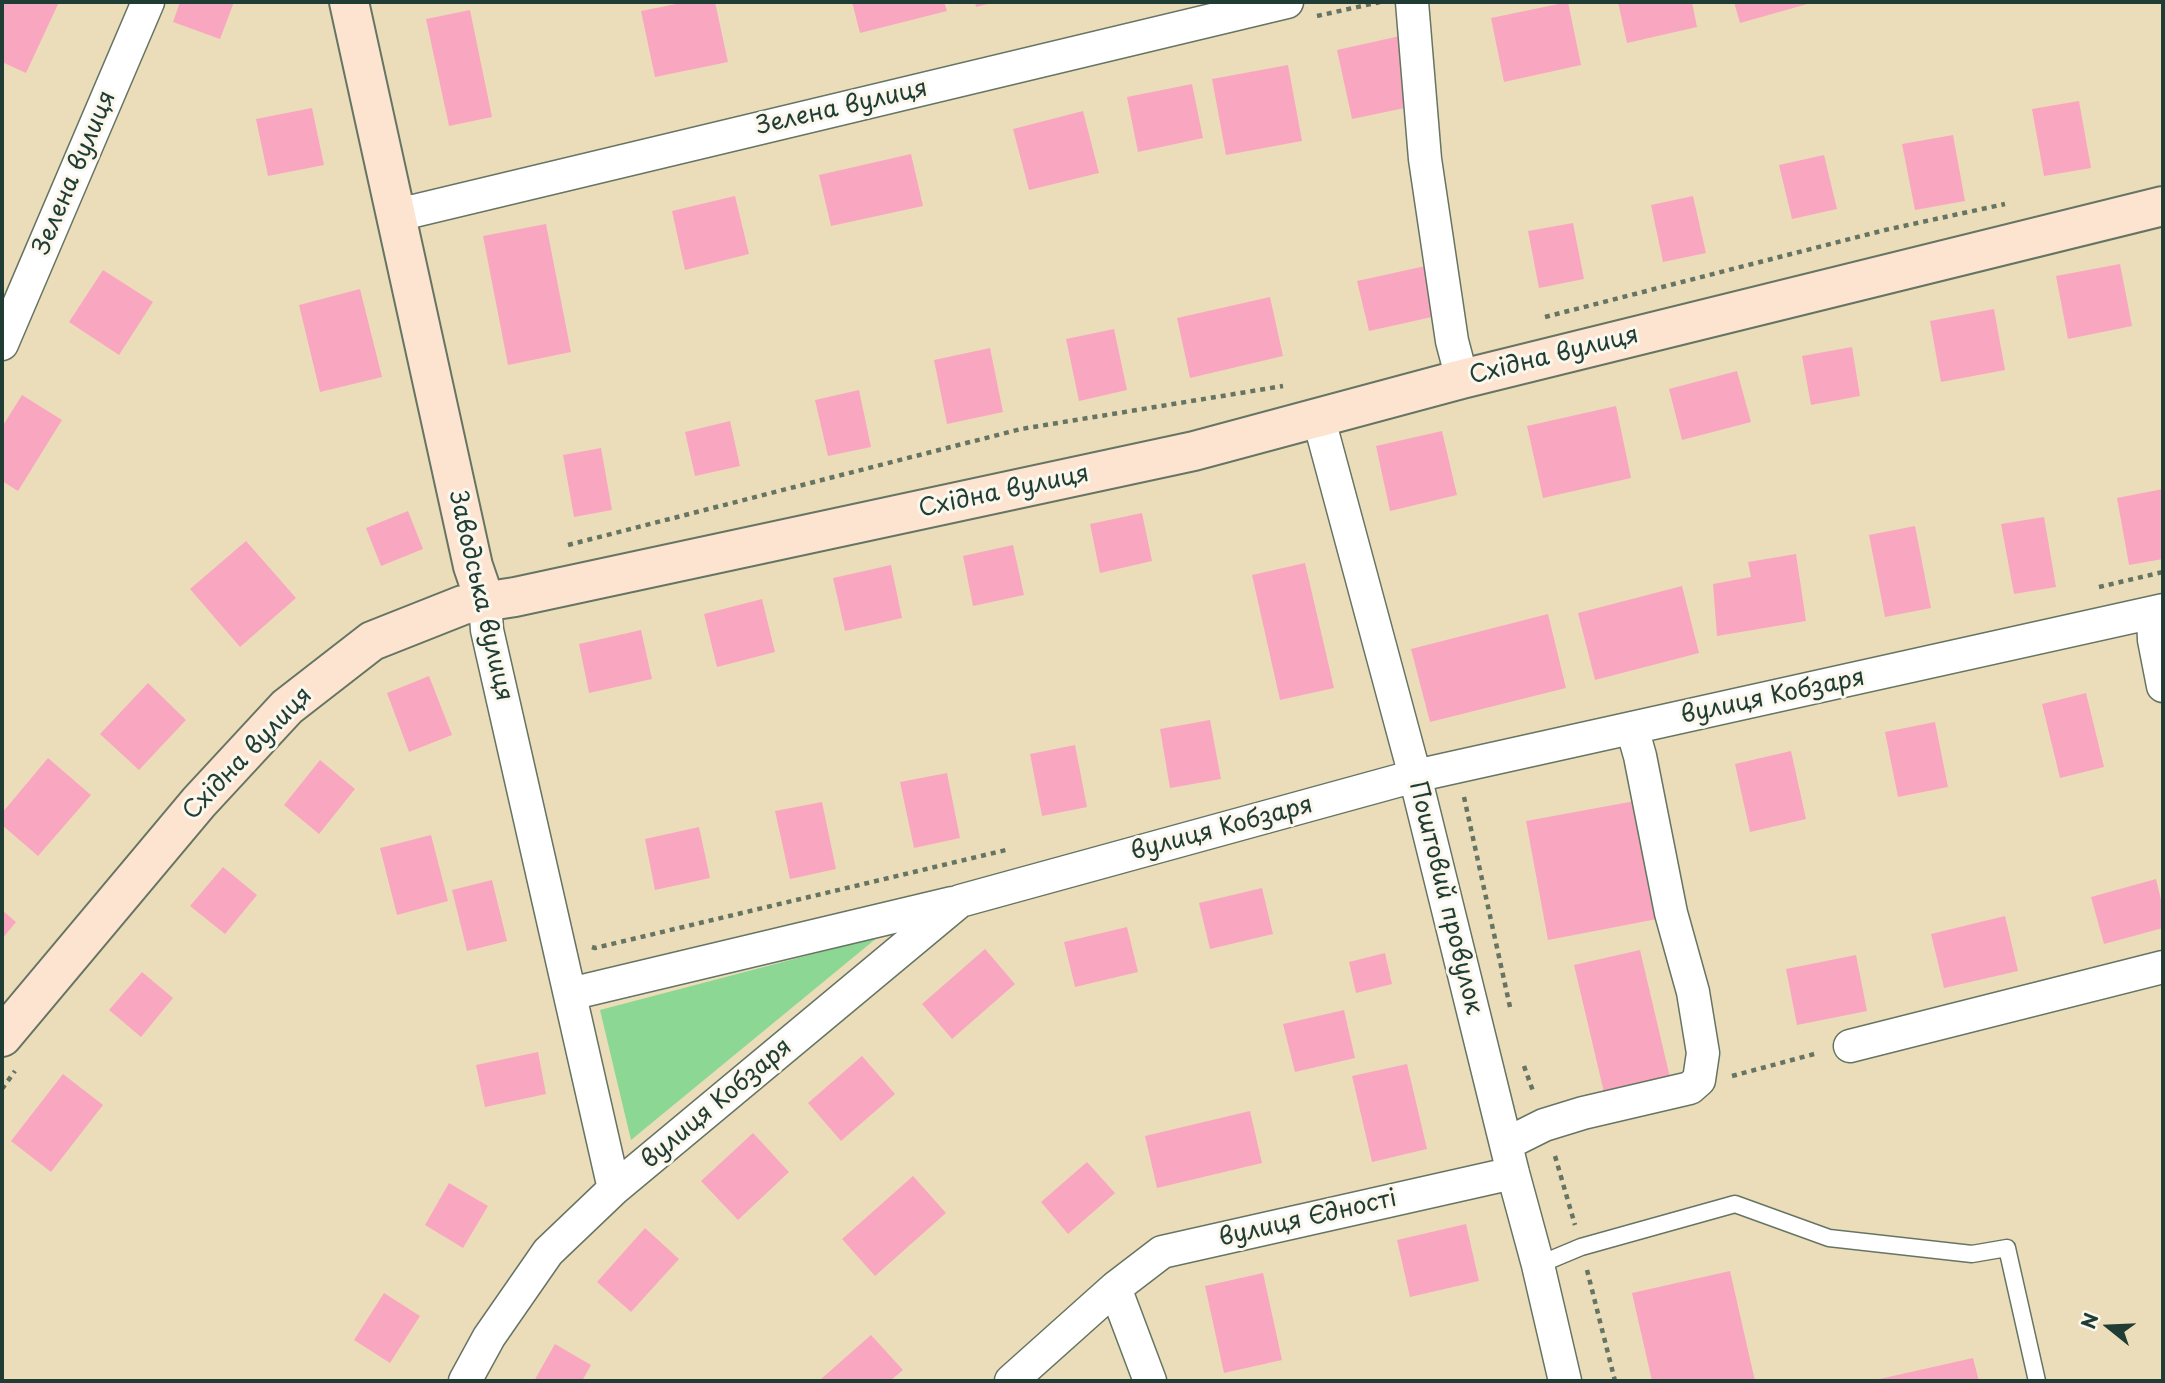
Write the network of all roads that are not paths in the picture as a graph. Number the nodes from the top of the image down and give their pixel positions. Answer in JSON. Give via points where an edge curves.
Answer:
{"nodes":[{"id":1,"x":148,"y":2,"type":"edge"},
{"id":2,"x":349,"y":2,"type":"edge"},
{"id":3,"x":1287,"y":2,"type":"edge"},
{"id":4,"x":1412,"y":2,"type":"edge"},
{"id":5,"x":2163,"y":206,"type":"edge"},
{"id":6,"x":397,"y":213,"type":"junction"},
{"id":7,"x":2,"y":344,"type":"edge"},
{"id":8,"x":1462,"y":379,"type":"junction"},
{"id":9,"x":1318,"y":416,"type":"junction"},
{"id":10,"x":485,"y":601,"type":"junction"},
{"id":11,"x":2158,"y":611,"type":"edge"},
{"id":12,"x":2163,"y":686,"type":"edge"},
{"id":13,"x":1632,"y":728,"type":"junction"},
{"id":14,"x":1415,"y":776,"type":"junction"},
{"id":15,"x":960,"y":901,"type":"junction"},
{"id":16,"x":2163,"y":967,"type":"edge"},
{"id":17,"x":569,"y":994,"type":"junction"},
{"id":18,"x":1850,"y":1046,"type":"road end"},
{"id":19,"x":10,"y":1052,"type":"edge"},
{"id":20,"x":1509,"y":1159,"type":"junction"},
{"id":21,"x":614,"y":1189,"type":"junction"},
{"id":22,"x":1538,"y":1265,"type":"junction"},
{"id":23,"x":1115,"y":1288,"type":"junction"},
{"id":24,"x":465,"y":1381,"type":"edge"},
{"id":25,"x":1011,"y":1381,"type":"edge"},
{"id":26,"x":1150,"y":1381,"type":"edge"},
{"id":27,"x":1565,"y":1381,"type":"edge"},
{"id":28,"x":2037,"y":1381,"type":"edge"}],
"edges":[{"from":1,"to":7,"type":"street","name":"Зелена вулиця"},
{"from":2,"to":6,"type":"street","name":"Заводська вулиця"},
{"from":3,"to":6,"type":"street","name":"Зелена вулиця"},
{"from":4,"to":8,"type":"street","via":[[1425,159],[1452,341]]},
{"from":5,"to":8,"type":"street","name":"Східна вулиця"},
{"from":6,"to":10,"type":"street","name":"Заводська вулиця","via":[[473,566]]},
{"from":8,"to":9,"type":"street","name":"Східна вулиця"},
{"from":9,"to":10,"type":"street","name":"Східна вулиця","via":[[1194,451]]},
{"from":9,"to":14,"type":"street","name":"Поштовий провулок"},
{"from":10,"to":17,"type":"street","name":"Заводська вулиця","via":[[487,630]]},
{"from":10,"to":19,"type":"street","name":"Східна вулиця","via":[[463,605],[372,641],[287,706],[199,802]]},
{"from":11,"to":12,"type":"street","via":[[2154,640]]},
{"from":11,"to":13,"type":"street","name":"вулиця Кобзаря"},
{"from":13,"to":14,"type":"street","name":"вулиця Кобзаря"},
{"from":13,"to":20,"type":"street","name":"вулиця Єдності","via":[[1671,913],[1693,992],[1703,1053],[1699,1080],[1690,1088],[1544,1125]]},
{"from":14,"to":15,"type":"street","name":"вулиця Кобзаря"},
{"from":14,"to":20,"type":"street","name":"Поштовий провулок"},
{"from":15,"to":17,"type":"street"},
{"from":15,"to":21,"type":"street","name":"вулиця Кобзаря"},
{"from":16,"to":18,"type":"street"},
{"from":17,"to":21,"type":"street","name":"Заводська вулиця"},
{"from":20,"to":22,"type":"street","name":"Поштовий провулок"},
{"from":20,"to":23,"type":"street","name":"вулиця Єдності","via":[[1162,1252]]},
{"from":21,"to":24,"type":"street","name":"вулиця Кобзаря","via":[[548,1252],[489,1337]]},
{"from":22,"to":27,"type":"street","name":"Поштовий провулок"},
{"from":22,"to":28,"type":"lane","via":[[1581,1247],[1735,1204],[1829,1238],[1972,1254],[2007,1248]]},
{"from":23,"to":25,"type":"street","name":"вулиця Єдності"},
{"from":23,"to":26,"type":"street"}]}
